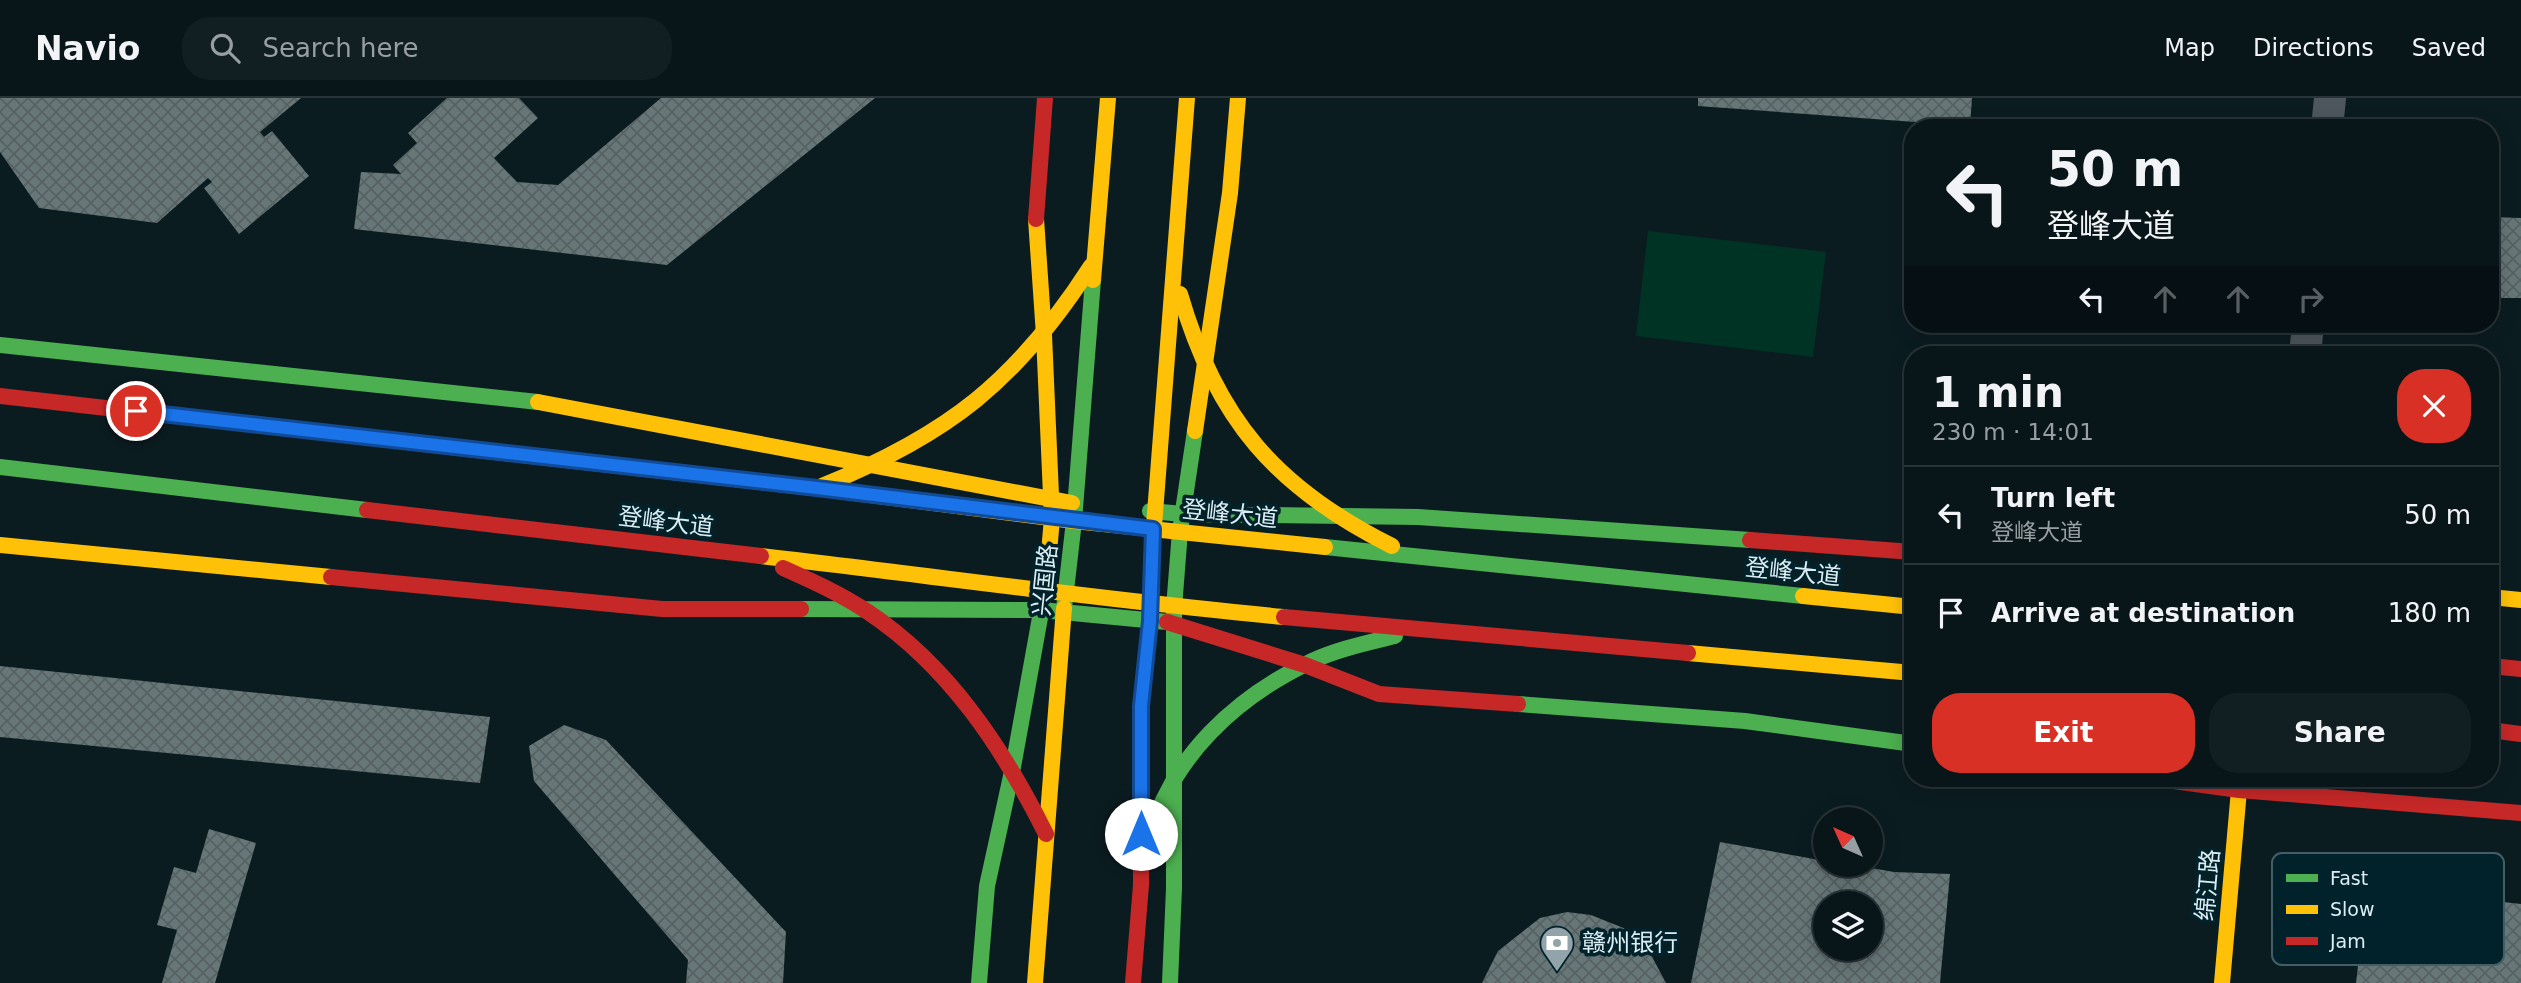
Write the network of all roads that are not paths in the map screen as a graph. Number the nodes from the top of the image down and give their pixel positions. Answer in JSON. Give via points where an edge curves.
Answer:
{"nodes":[{"id":1,"x":1045,"y":98,"type":"edge"},
{"id":2,"x":1108,"y":98,"type":"edge"},
{"id":3,"x":1187,"y":98,"type":"edge"},
{"id":4,"x":1238,"y":98,"type":"edge"},
{"id":5,"x":2330,"y":98,"type":"edge"},
{"id":6,"x":2328,"y":119,"type":"edge"},
{"id":7,"x":1095,"y":258,"type":"junction"},
{"id":8,"x":1174,"y":268,"type":"junction"},
{"id":9,"x":1045,"y":335,"type":"junction"},
{"id":10,"x":0,"y":345,"type":"edge"},
{"id":11,"x":1204,"y":364,"type":"junction"},
{"id":12,"x":0,"y":396,"type":"edge"},
{"id":13,"x":0,"y":467,"type":"edge"},
{"id":14,"x":872,"y":467,"type":"junction"},
{"id":15,"x":817,"y":488,"type":"junction"},
{"id":16,"x":1051,"y":500,"type":"junction"},
{"id":17,"x":1082,"y":504,"type":"junction"},
{"id":18,"x":1128,"y":509,"type":"dead end"},
{"id":19,"x":1154,"y":512,"type":"junction"},
{"id":20,"x":1183,"y":514,"type":"junction"},
{"id":21,"x":1337,"y":517,"type":"junction"},
{"id":22,"x":1052,"y":518,"type":"junction"},
{"id":23,"x":1074,"y":521,"type":"junction"},
{"id":24,"x":1153,"y":529,"type":"junction"},
{"id":25,"x":1180,"y":531,"type":"junction"},
{"id":26,"x":0,"y":545,"type":"edge"},
{"id":27,"x":1904,"y":551,"type":"edge"},
{"id":28,"x":745,"y":554,"type":"junction"},
{"id":29,"x":1425,"y":558,"type":"junction"},
{"id":30,"x":1045,"y":590,"type":"junction"},
{"id":31,"x":1065,"y":592,"type":"junction"},
{"id":32,"x":2499,"y":598,"type":"edge"},
{"id":33,"x":2521,"y":600,"type":"edge"},
{"id":34,"x":1904,"y":606,"type":"edge"},
{"id":35,"x":858,"y":607,"type":"junction"},
{"id":36,"x":1041,"y":610,"type":"junction"},
{"id":37,"x":1064,"y":612,"type":"junction"},
{"id":38,"x":1150,"y":613,"type":"junction"},
{"id":39,"x":1174,"y":616,"type":"junction"},
{"id":40,"x":1445,"y":632,"type":"junction"},
{"id":41,"x":1306,"y":665,"type":"junction"},
{"id":42,"x":2499,"y":667,"type":"edge"},
{"id":43,"x":2521,"y":669,"type":"edge"},
{"id":44,"x":1904,"y":672,"type":"edge"},
{"id":45,"x":2499,"y":731,"type":"edge"},
{"id":46,"x":2521,"y":734,"type":"edge"},
{"id":47,"x":1904,"y":743,"type":"edge"},
{"id":48,"x":1013,"y":767,"type":"junction"},
{"id":49,"x":1173,"y":779,"type":"junction"},
{"id":50,"x":2217,"y":787,"type":"edge"},
{"id":51,"x":2239,"y":790,"type":"junction"},
{"id":52,"x":2521,"y":813,"type":"edge"},
{"id":53,"x":1047,"y":835,"type":"junction"},
{"id":54,"x":1141,"y":885,"type":"junction"},
{"id":55,"x":979,"y":983,"type":"edge"},
{"id":56,"x":1035,"y":983,"type":"edge"},
{"id":57,"x":1133,"y":983,"type":"edge"},
{"id":58,"x":1170,"y":983,"type":"edge"},
{"id":59,"x":2222,"y":983,"type":"edge"}],
"edges":[{"from":1,"to":9,"type":"main road","via":[[1035,229]]},
{"from":2,"to":7,"type":"main road","name":"兴国路"},
{"from":3,"to":8,"type":"main road"},
{"from":4,"to":11,"type":"main road","via":[[1230,193]]},
{"from":5,"to":6,"type":"street"},
{"from":7,"to":9,"type":"main road"},
{"from":7,"to":17,"type":"main road","name":"兴国路"},
{"from":8,"to":11,"type":"main road"},
{"from":8,"to":19,"type":"main road"},
{"from":9,"to":14,"type":"main road","via":[[985,396],[947,426]]},
{"from":9,"to":16,"type":"main road"},
{"from":10,"to":14,"type":"main road","via":[[540,402]]},
{"from":11,"to":20,"type":"main road"},
{"from":11,"to":21,"type":"main road","via":[[1239,425],[1266,459]]},
{"from":12,"to":15,"type":"main road","name":"登峰大道"},
{"from":13,"to":28,"type":"main road","name":"登峰大道"},
{"from":14,"to":15,"type":"main road"},
{"from":14,"to":16,"type":"main road"},
{"from":15,"to":22,"type":"main road","name":"登峰大道"},
{"from":16,"to":17,"type":"main road"},
{"from":16,"to":22,"type":"main road"},
{"from":17,"to":23,"type":"main road","name":"兴国路"},
{"from":18,"to":19,"type":"main road"},
{"from":19,"to":20,"type":"main road"},
{"from":19,"to":24,"type":"main road"},
{"from":20,"to":21,"type":"main road"},
{"from":20,"to":25,"type":"main road"},
{"from":21,"to":27,"type":"main road","via":[[1418,517]]},
{"from":21,"to":29,"type":"main road"},
{"from":22,"to":23,"type":"main road","name":"登峰大道"},
{"from":22,"to":30,"type":"main road"},
{"from":23,"to":24,"type":"main road","name":"登峰大道"},
{"from":23,"to":31,"type":"main road","name":"兴国路"},
{"from":24,"to":25,"type":"main road","name":"登峰大道"},
{"from":24,"to":38,"type":"main road"},
{"from":25,"to":29,"type":"main road","name":"登峰大道"},
{"from":25,"to":39,"type":"main road"},
{"from":26,"to":35,"type":"main road","via":[[663,608]]},
{"from":28,"to":30,"type":"main road","name":"登峰大道"},
{"from":28,"to":35,"type":"main road","via":[[792,572]]},
{"from":29,"to":34,"type":"main road","name":"登峰大道"},
{"from":30,"to":31,"type":"main road","name":"登峰大道"},
{"from":30,"to":36,"type":"main road"},
{"from":31,"to":37,"type":"main road","name":"兴国路"},
{"from":31,"to":38,"type":"main road","name":"登峰大道"},
{"from":32,"to":33,"type":"main road"},
{"from":35,"to":36,"type":"main road"},
{"from":35,"to":48,"type":"main road","via":[[921,654],[953,685]]},
{"from":36,"to":37,"type":"main road"},
{"from":36,"to":48,"type":"main road"},
{"from":37,"to":38,"type":"main road"},
{"from":37,"to":53,"type":"main road","name":"兴国路"},
{"from":38,"to":39,"type":"main road"},
{"from":38,"to":54,"type":"main road","via":[[1141,706]]},
{"from":39,"to":40,"type":"main road"},
{"from":39,"to":41,"type":"main road"},
{"from":39,"to":49,"type":"main road"},
{"from":40,"to":41,"type":"main road","via":[[1389,638]]},
{"from":40,"to":44,"type":"main road"},
{"from":41,"to":47,"type":"main road","via":[[1379,694],[1745,721]]},
{"from":41,"to":49,"type":"main road","via":[[1236,709],[1203,740]]},
{"from":42,"to":43,"type":"main road"},
{"from":45,"to":46,"type":"main road"},
{"from":48,"to":53,"type":"main road"},
{"from":48,"to":55,"type":"main road","via":[[987,886]]},
{"from":49,"to":54,"type":"main road","via":[[1153,817]]},
{"from":49,"to":58,"type":"main road"},
{"from":50,"to":51,"type":"main road"},
{"from":51,"to":52,"type":"main road"},
{"from":51,"to":59,"type":"main road","name":"绵江路"},
{"from":53,"to":56,"type":"main road","name":"兴国路"},
{"from":54,"to":57,"type":"main road"}]}
